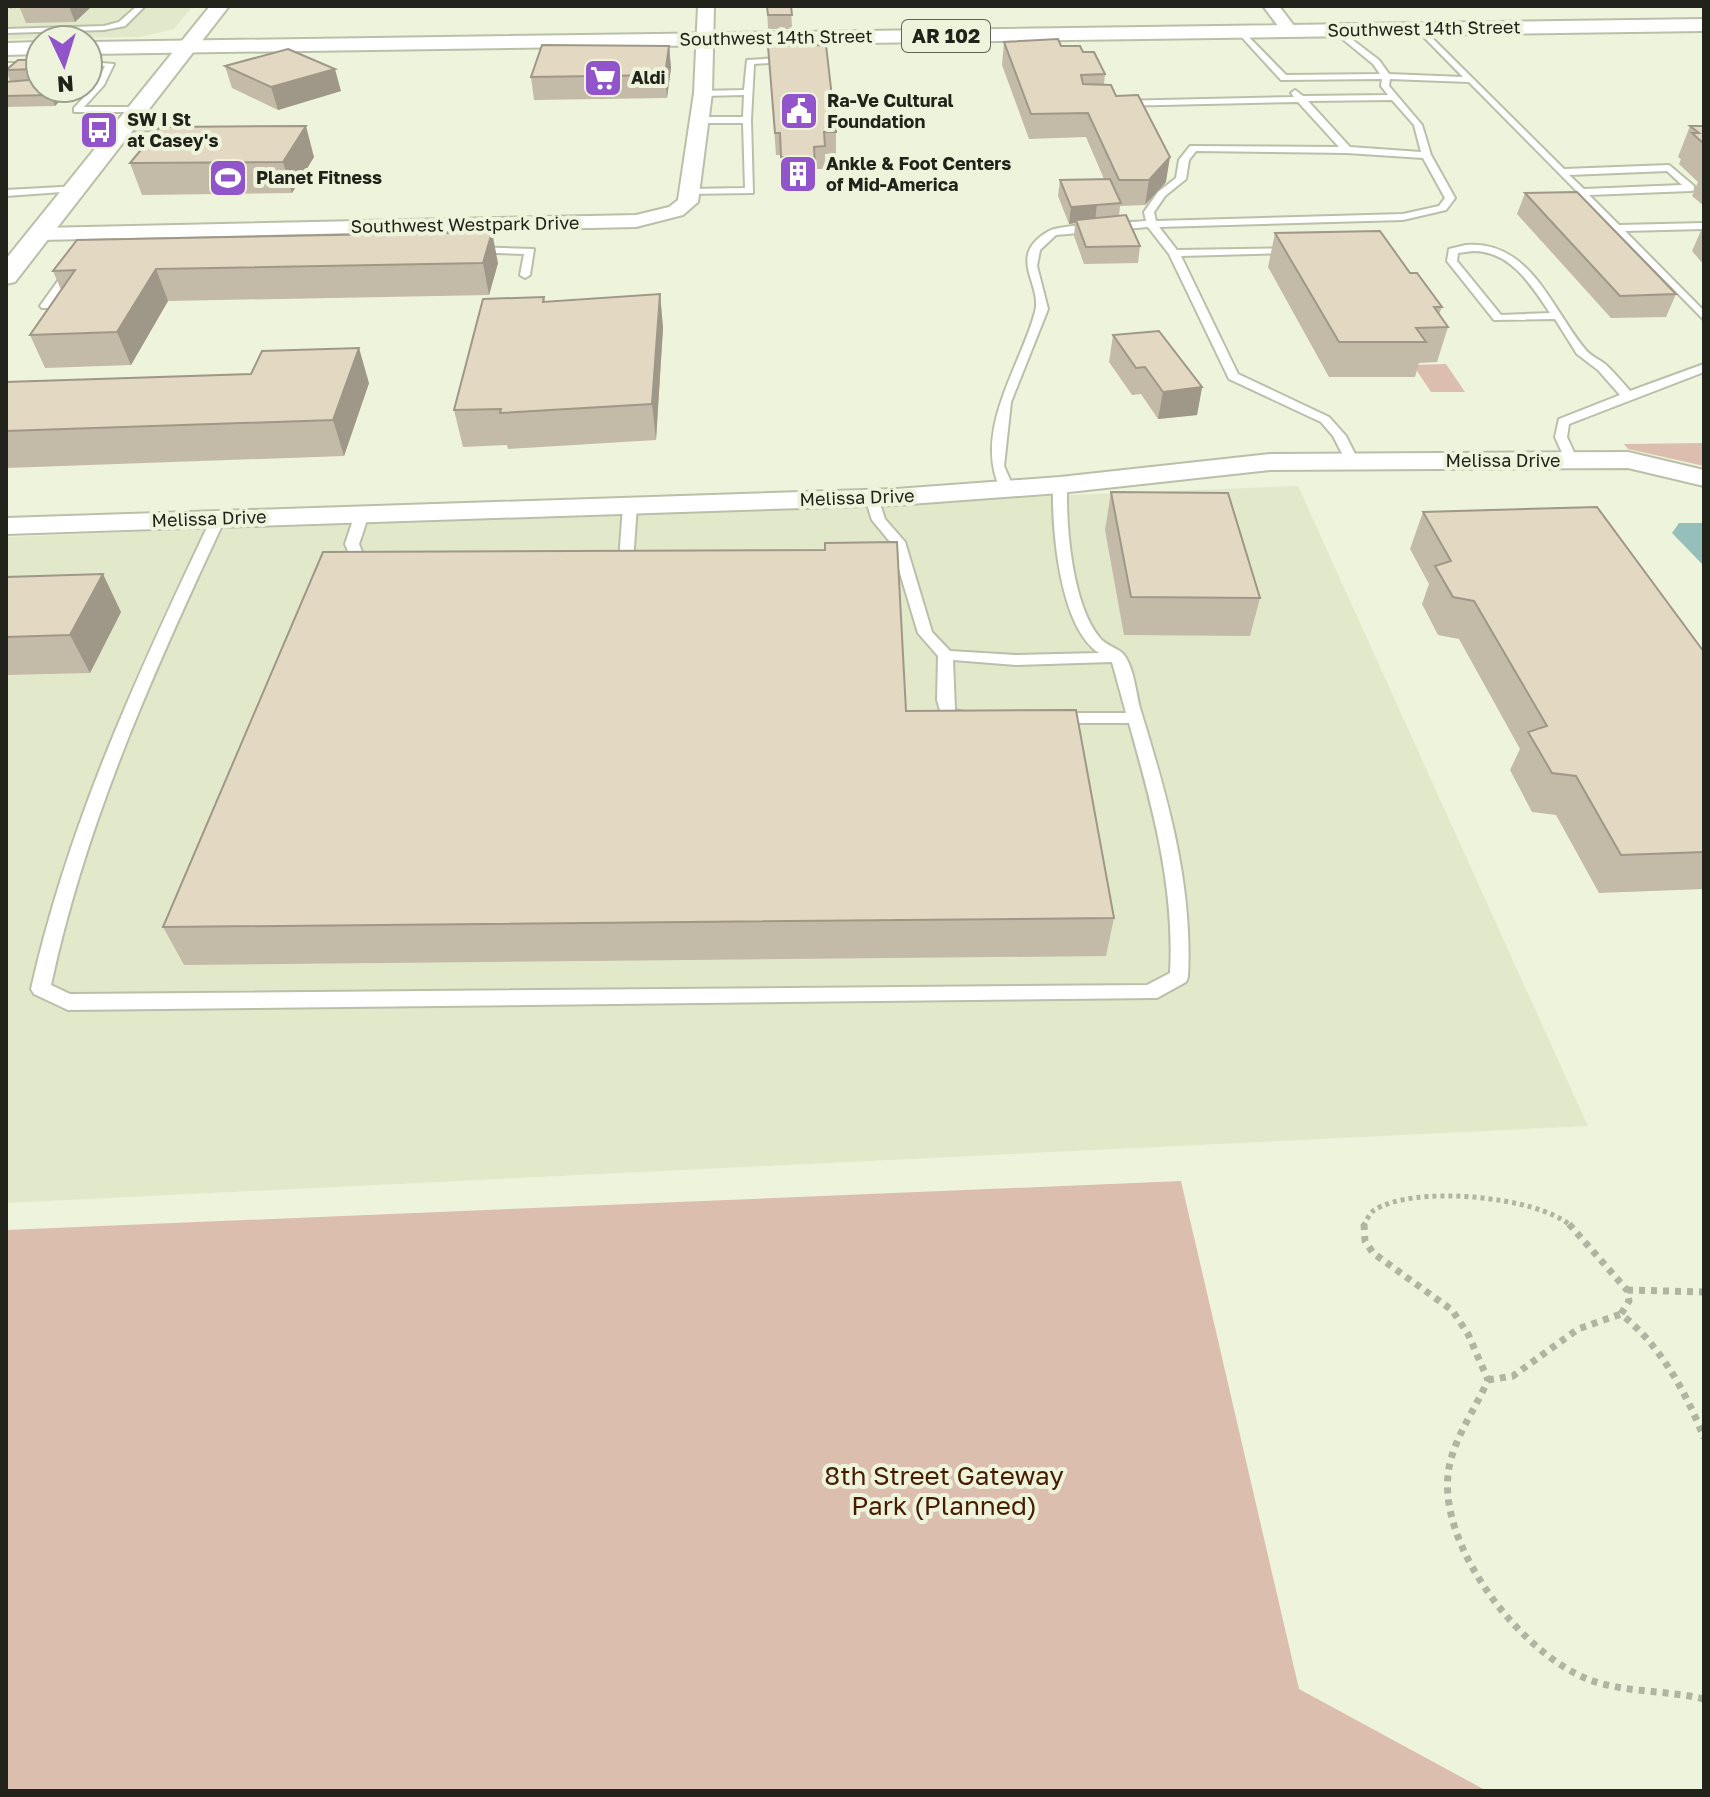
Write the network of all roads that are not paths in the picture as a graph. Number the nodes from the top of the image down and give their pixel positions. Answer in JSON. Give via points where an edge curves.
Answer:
{"nodes":[{"id":1,"x":141,"y":6,"type":"edge"},
{"id":2,"x":220,"y":6,"type":"edge"},
{"id":3,"x":706,"y":6,"type":"edge"},
{"id":4,"x":1271,"y":6,"type":"edge"},
{"id":5,"x":1704,"y":25,"type":"edge"},
{"id":6,"x":1421,"y":29,"type":"junction"},
{"id":7,"x":1337,"y":30,"type":"junction"},
{"id":8,"x":6,"y":31,"type":"edge"},
{"id":9,"x":1241,"y":31,"type":"junction"},
{"id":10,"x":1290,"y":31,"type":"junction"},
{"id":11,"x":707,"y":39,"type":"junction"},
{"id":12,"x":187,"y":46,"type":"junction"},
{"id":13,"x":104,"y":48,"type":"edge"},
{"id":14,"x":23,"y":49,"type":"edge"},
{"id":15,"x":802,"y":59,"type":"edge"},
{"id":16,"x":6,"y":65,"type":"edge"},
{"id":17,"x":1386,"y":76,"type":"junction"},
{"id":18,"x":1284,"y":78,"type":"junction"},
{"id":19,"x":1471,"y":80,"type":"junction"},
{"id":20,"x":749,"y":92,"type":"junction"},
{"id":21,"x":703,"y":93,"type":"junction"},
{"id":22,"x":1395,"y":97,"type":"junction"},
{"id":23,"x":1301,"y":100,"type":"junction"},
{"id":24,"x":1110,"y":103,"type":"edge"},
{"id":25,"x":83,"y":104,"type":"edge"},
{"id":26,"x":136,"y":110,"type":"junction"},
{"id":27,"x":699,"y":120,"type":"junction"},
{"id":28,"x":747,"y":120,"type":"junction"},
{"id":29,"x":173,"y":135,"type":"edge"},
{"id":30,"x":115,"y":136,"type":"junction"},
{"id":31,"x":1347,"y":150,"type":"junction"},
{"id":32,"x":1426,"y":155,"type":"junction"},
{"id":33,"x":1561,"y":172,"type":"junction"},
{"id":34,"x":76,"y":188,"type":"junction"},
{"id":35,"x":689,"y":192,"type":"junction"},
{"id":36,"x":1582,"y":192,"type":"junction"},
{"id":37,"x":6,"y":193,"type":"edge"},
{"id":38,"x":1151,"y":224,"type":"junction"},
{"id":39,"x":1704,"y":226,"type":"edge"},
{"id":40,"x":1618,"y":228,"type":"junction"},
{"id":41,"x":41,"y":234,"type":"junction"},
{"id":42,"x":464,"y":250,"type":"edge"},
{"id":43,"x":1313,"y":250,"type":"edge"},
{"id":44,"x":1174,"y":253,"type":"junction"},
{"id":45,"x":88,"y":257,"type":"edge"},
{"id":46,"x":525,"y":275,"type":"dead end"},
{"id":47,"x":6,"y":276,"type":"edge"},
{"id":48,"x":46,"y":306,"type":"edge"},
{"id":49,"x":1557,"y":316,"type":"junction"},
{"id":50,"x":1704,"y":317,"type":"edge"},
{"id":51,"x":1704,"y":368,"type":"edge"},
{"id":52,"x":1628,"y":396,"type":"junction"},
{"id":53,"x":1572,"y":461,"type":"junction"},
{"id":54,"x":1353,"y":462,"type":"junction"},
{"id":55,"x":1704,"y":478,"type":"edge"},
{"id":56,"x":1060,"y":485,"type":"junction"},
{"id":57,"x":1007,"y":489,"type":"junction"},
{"id":58,"x":872,"y":498,"type":"junction"},
{"id":59,"x":630,"y":506,"type":"junction"},
{"id":60,"x":362,"y":514,"type":"junction"},
{"id":61,"x":218,"y":519,"type":"junction"},
{"id":62,"x":6,"y":526,"type":"edge"},
{"id":63,"x":397,"y":562,"type":"edge"},
{"id":64,"x":610,"y":562,"type":"edge"},
{"id":65,"x":946,"y":655,"type":"junction"},
{"id":66,"x":1118,"y":657,"type":"junction"},
{"id":67,"x":980,"y":718,"type":"edge"},
{"id":68,"x":1042,"y":718,"type":"edge"},
{"id":69,"x":1134,"y":718,"type":"junction"}],
"edges":[{"from":1,"to":8,"type":"lane","via":[[122,24],[104,28]]},
{"from":2,"to":12,"type":"main road"},
{"from":3,"to":11,"type":"street"},
{"from":4,"to":10,"type":"street"},
{"from":5,"to":6,"type":"main road","name":"Southwest 14th Street","number":"AR 102"},
{"from":6,"to":7,"type":"main road","name":"Southwest 14th Street","number":"AR 102"},
{"from":6,"to":19,"type":"lane"},
{"from":7,"to":10,"type":"main road","name":"Southwest 14th Street","number":"AR 102"},
{"from":7,"to":17,"type":"lane"},
{"from":9,"to":10,"type":"main road","name":"Southwest 14th Street","number":"AR 102"},
{"from":9,"to":11,"type":"main road","name":"Southwest 14th Street","number":"AR 102"},
{"from":9,"to":18,"type":"lane"},
{"from":11,"to":12,"type":"main road","name":"Southwest 14th Street","number":"AR 102"},
{"from":11,"to":21,"type":"street"},
{"from":12,"to":13,"type":"main road","name":"Southwest 14th Street","number":"AR 102"},
{"from":12,"to":26,"type":"main road"},
{"from":14,"to":16,"type":"lane"},
{"from":15,"to":20,"type":"lane","via":[[750,62]]},
{"from":17,"to":18,"type":"lane"},
{"from":17,"to":19,"type":"lane"},
{"from":17,"to":22,"type":"lane","via":[[1385,86]]},
{"from":18,"to":23,"type":"lane"},
{"from":19,"to":33,"type":"lane"},
{"from":20,"to":21,"type":"lane"},
{"from":20,"to":28,"type":"lane"},
{"from":21,"to":27,"type":"street"},
{"from":22,"to":23,"type":"lane"},
{"from":22,"to":32,"type":"lane","via":[[1418,125]]},
{"from":23,"to":24,"type":"lane"},
{"from":23,"to":31,"type":"lane"},
{"from":25,"to":26,"type":"lane","via":[[77,110]]},
{"from":26,"to":30,"type":"main road"},
{"from":27,"to":28,"type":"lane"},
{"from":27,"to":35,"type":"street"},
{"from":28,"to":35,"type":"lane","via":[[750,191]]},
{"from":29,"to":30,"type":"lane"},
{"from":30,"to":34,"type":"main road"},
{"from":31,"to":32,"type":"lane"},
{"from":31,"to":38,"type":"lane","via":[[1193,148],[1184,160],[1181,179],[1149,212]]},
{"from":32,"to":38,"type":"lane","via":[[1450,198],[1442,208],[1403,217]]},
{"from":33,"to":36,"type":"lane"},
{"from":33,"to":36,"type":"lane","via":[[1669,168],[1691,188]]},
{"from":34,"to":37,"type":"lane"},
{"from":34,"to":41,"type":"main road"},
{"from":35,"to":41,"type":"street","name":"Southwest Westpark Drive","via":[[688,202],[676,211],[636,221],[410,231]]},
{"from":36,"to":40,"type":"lane"},
{"from":38,"to":44,"type":"lane"},
{"from":38,"to":57,"type":"lane","via":[[1053,232],[1035,249],[1032,266],[1042,309],[1005,402],[998,466]]},
{"from":39,"to":40,"type":"lane"},
{"from":40,"to":50,"type":"lane"},
{"from":41,"to":47,"type":"main road"},
{"from":42,"to":46,"type":"lane","via":[[530,251]]},
{"from":43,"to":44,"type":"lane"},
{"from":44,"to":54,"type":"lane","via":[[1233,376],[1324,418]]},
{"from":45,"to":48,"type":"lane","via":[[72,268]]},
{"from":49,"to":49,"type":"lane","via":[[1508,256],[1470,247],[1453,251],[1452,261],[1498,318]]},
{"from":49,"to":52,"type":"lane","via":[[1588,359]]},
{"from":51,"to":52,"type":"lane"},
{"from":52,"to":53,"type":"lane","via":[[1563,422],[1561,437]]},
{"from":53,"to":54,"type":"street","name":"Melissa Drive"},
{"from":53,"to":55,"type":"street","name":"Melissa Drive","via":[[1628,460]]},
{"from":54,"to":56,"type":"street","name":"Melissa Drive","via":[[1270,462]]},
{"from":56,"to":57,"type":"street","name":"Melissa Drive"},
{"from":56,"to":66,"type":"lane","via":[[1058,510],[1082,616],[1096,643]]},
{"from":57,"to":58,"type":"street","name":"Melissa Drive"},
{"from":58,"to":59,"type":"street","name":"Melissa Drive"},
{"from":58,"to":65,"type":"lane","via":[[879,520],[898,542],[894,557],[925,633]]},
{"from":59,"to":60,"type":"street","name":"Melissa Drive"},
{"from":59,"to":64,"type":"lane","via":[[634,561]]},
{"from":60,"to":61,"type":"street","name":"Melissa Drive"},
{"from":60,"to":63,"type":"lane","via":[[352,544],[356,555]]},
{"from":61,"to":62,"type":"street","name":"Melissa Drive"},
{"from":61,"to":69,"type":"lane","via":[[82,826],[41,989],[68,1002],[1150,993],[1179,977],[1183,944],[1168,852]]},
{"from":65,"to":66,"type":"lane","via":[[1016,660]]},
{"from":65,"to":67,"type":"lane","via":[[948,713]]},
{"from":66,"to":69,"type":"lane"},
{"from":68,"to":69,"type":"lane"}]}
